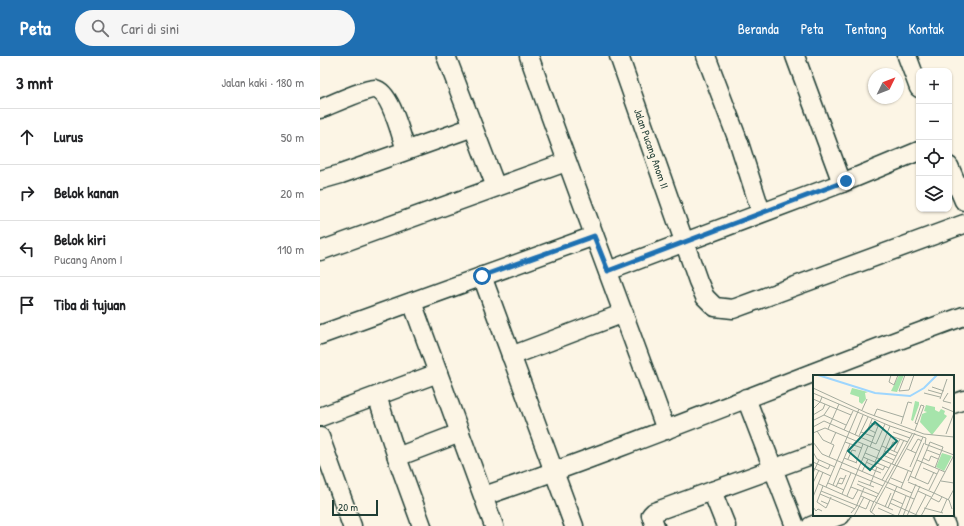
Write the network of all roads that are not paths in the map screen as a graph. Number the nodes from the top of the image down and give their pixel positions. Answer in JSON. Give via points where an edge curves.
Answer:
{"nodes":[{"id":1,"x":446,"y":56,"type":"edge"},
{"id":2,"x":529,"y":56,"type":"edge"},
{"id":3,"x":619,"y":56,"type":"edge"},
{"id":4,"x":706,"y":56,"type":"edge"},
{"id":5,"x":795,"y":56,"type":"edge"},
{"id":6,"x":908,"y":56,"type":"edge"},
{"id":7,"x":916,"y":79,"type":"edge"},
{"id":8,"x":320,"y":109,"type":"edge"},
{"id":9,"x":473,"y":127,"type":"junction"},
{"id":10,"x":406,"y":150,"type":"junction"},
{"id":11,"x":916,"y":152,"type":"edge"},
{"id":12,"x":566,"y":162,"type":"junction"},
{"id":13,"x":952,"y":173,"type":"edge"},
{"id":14,"x":320,"y":180,"type":"edge"},
{"id":15,"x":842,"y":183,"type":"junction"},
{"id":16,"x":496,"y":187,"type":"junction"},
{"id":17,"x":964,"y":201,"type":"edge"},
{"id":18,"x":761,"y":212,"type":"junction"},
{"id":19,"x":964,"y":224,"type":"edge"},
{"id":20,"x":594,"y":236,"type":"junction"},
{"id":21,"x":685,"y":242,"type":"junction"},
{"id":22,"x":320,"y":252,"type":"edge"},
{"id":23,"x":608,"y":271,"type":"junction"},
{"id":24,"x":482,"y":276,"type":"junction"},
{"id":25,"x":412,"y":302,"type":"junction"},
{"id":26,"x":624,"y":313,"type":"junction"},
{"id":27,"x":964,"y":316,"type":"edge"},
{"id":28,"x":320,"y":335,"type":"edge"},
{"id":29,"x":511,"y":356,"type":"junction"},
{"id":30,"x":438,"y":373,"type":"junction"},
{"id":31,"x":378,"y":396,"type":"junction"},
{"id":32,"x":746,"y":398,"type":"junction"},
{"id":33,"x":964,"y":400,"type":"edge"},
{"id":34,"x":954,"y":404,"type":"edge"},
{"id":35,"x":320,"y":418,"type":"edge"},
{"id":36,"x":666,"y":430,"type":"junction"},
{"id":37,"x":460,"y":433,"type":"junction"},
{"id":38,"x":320,"y":437,"type":"edge"},
{"id":39,"x":813,"y":454,"type":"edge"},
{"id":40,"x":397,"y":457,"type":"junction"},
{"id":41,"x":774,"y":469,"type":"junction"},
{"id":42,"x":553,"y":472,"type":"junction"},
{"id":43,"x":712,"y":491,"type":"junction"},
{"id":44,"x":484,"y":496,"type":"junction"},
{"id":45,"x":838,"y":516,"type":"edge"},
{"id":46,"x":942,"y":516,"type":"edge"},
{"id":47,"x":352,"y":526,"type":"edge"},
{"id":48,"x":422,"y":526,"type":"edge"},
{"id":49,"x":494,"y":526,"type":"edge"},
{"id":50,"x":574,"y":526,"type":"edge"},
{"id":51,"x":655,"y":526,"type":"edge"},
{"id":52,"x":726,"y":526,"type":"edge"},
{"id":53,"x":795,"y":526,"type":"edge"},
{"id":54,"x":811,"y":526,"type":"edge"},
{"id":55,"x":946,"y":526,"type":"edge"}],
"edges":[{"from":1,"to":9,"type":"street"},
{"from":2,"to":12,"type":"street"},
{"from":3,"to":21,"type":"street","name":"Jalan Pucang Anom II"},
{"from":4,"to":18,"type":"street","via":[[739,143]]},
{"from":5,"to":15,"type":"street"},
{"from":6,"to":7,"type":"street"},
{"from":8,"to":10,"type":"street","via":[[369,90],[378,91],[388,99]]},
{"from":9,"to":10,"type":"street"},
{"from":9,"to":16,"type":"street"},
{"from":10,"to":14,"type":"street"},
{"from":11,"to":15,"type":"street"},
{"from":12,"to":16,"type":"street"},
{"from":12,"to":20,"type":"street"},
{"from":13,"to":17,"type":"street"},
{"from":15,"to":18,"type":"street"},
{"from":16,"to":22,"type":"street"},
{"from":18,"to":21,"type":"street"},
{"from":19,"to":21,"type":"street","name":"Jalan Pucang Anom II","via":[[822,278],[724,310],[715,308],[705,297]]},
{"from":20,"to":23,"type":"street"},
{"from":20,"to":24,"type":"street"},
{"from":21,"to":23,"type":"street"},
{"from":23,"to":26,"type":"street"},
{"from":24,"to":25,"type":"street"},
{"from":24,"to":29,"type":"street"},
{"from":25,"to":28,"type":"street"},
{"from":25,"to":30,"type":"street"},
{"from":26,"to":29,"type":"street"},
{"from":26,"to":36,"type":"street"},
{"from":27,"to":32,"type":"street"},
{"from":29,"to":42,"type":"street"},
{"from":30,"to":31,"type":"street"},
{"from":30,"to":37,"type":"street"},
{"from":31,"to":35,"type":"street"},
{"from":31,"to":40,"type":"street"},
{"from":32,"to":36,"type":"street"},
{"from":32,"to":41,"type":"street"},
{"from":33,"to":34,"type":"street"},
{"from":36,"to":42,"type":"street"},
{"from":37,"to":40,"type":"street"},
{"from":37,"to":44,"type":"street"},
{"from":38,"to":47,"type":"street"},
{"from":39,"to":41,"type":"street"},
{"from":40,"to":48,"type":"street"},
{"from":41,"to":43,"type":"street"},
{"from":41,"to":53,"type":"street"},
{"from":42,"to":44,"type":"street"},
{"from":42,"to":50,"type":"street"},
{"from":43,"to":51,"type":"street","via":[[654,512],[651,515]]},
{"from":43,"to":52,"type":"street"},
{"from":44,"to":49,"type":"street"},
{"from":45,"to":54,"type":"street"},
{"from":46,"to":55,"type":"street"}]}
